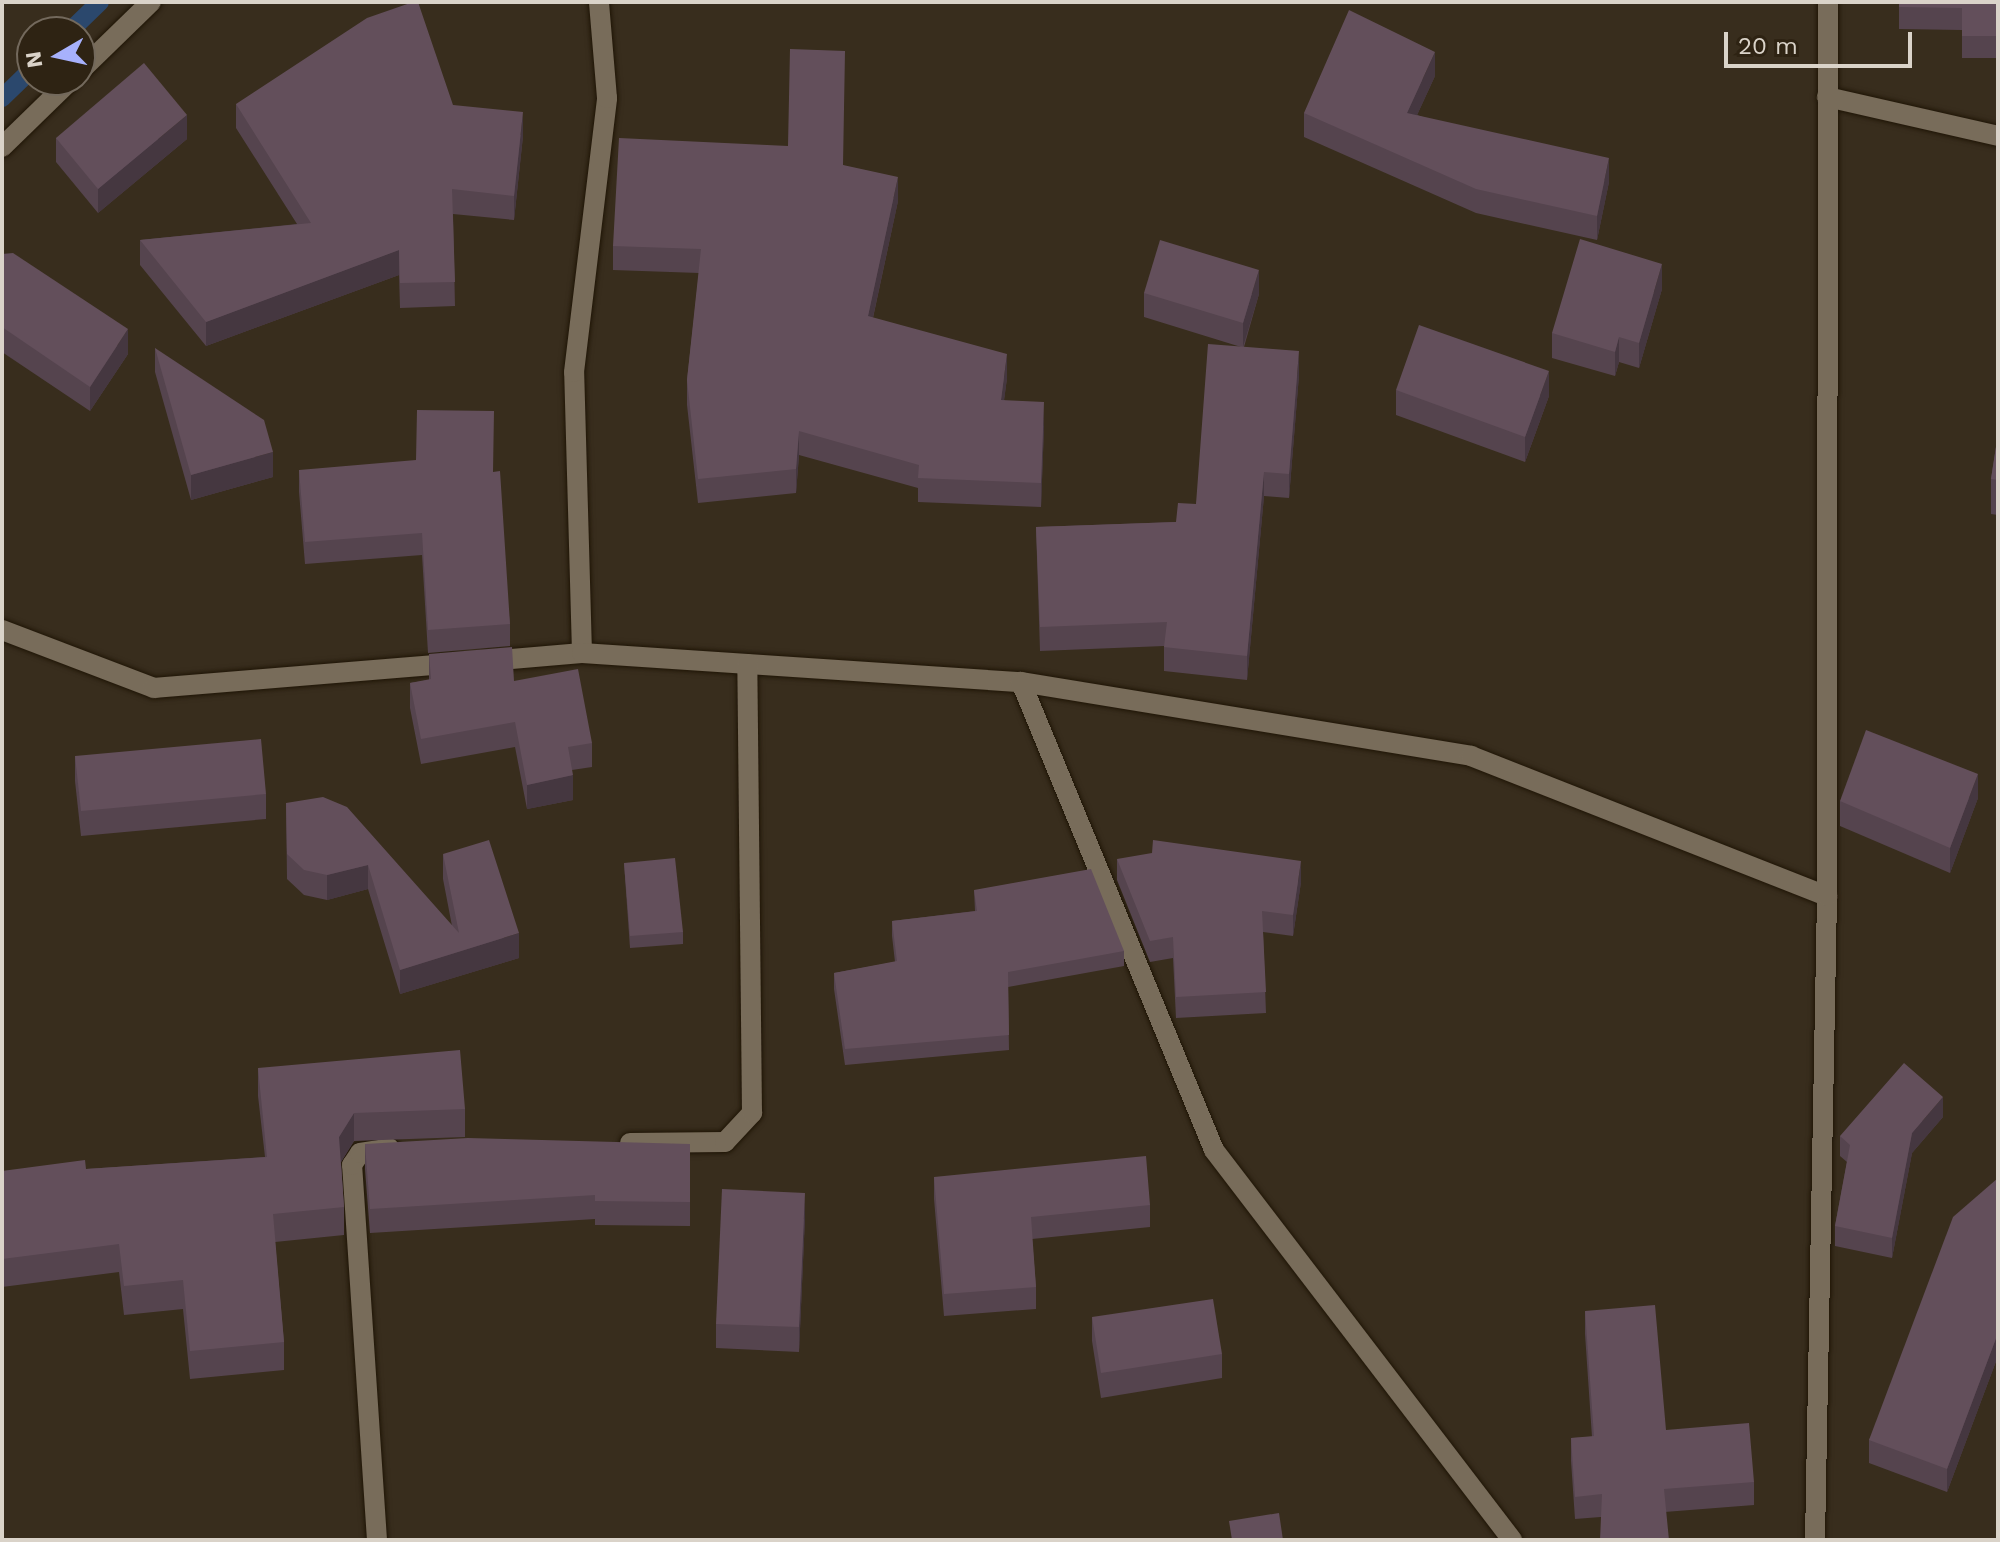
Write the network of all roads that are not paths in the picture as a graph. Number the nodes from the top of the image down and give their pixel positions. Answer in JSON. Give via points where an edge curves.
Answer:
{"nodes":[{"id":1,"x":151,"y":2,"type":"edge"},
{"id":2,"x":599,"y":2,"type":"edge"},
{"id":3,"x":1828,"y":2,"type":"edge"},
{"id":4,"x":96,"y":55,"type":"edge"},
{"id":5,"x":55,"y":96,"type":"edge"},
{"id":6,"x":1827,"y":97,"type":"junction"},
{"id":7,"x":1998,"y":136,"type":"edge"},
{"id":8,"x":2,"y":147,"type":"edge"},
{"id":9,"x":2,"y":630,"type":"edge"},
{"id":10,"x":582,"y":653,"type":"junction"},
{"id":11,"x":747,"y":664,"type":"junction"},
{"id":12,"x":1021,"y":682,"type":"junction"},
{"id":13,"x":1827,"y":896,"type":"junction"},
{"id":14,"x":602,"y":1144,"type":"edge"},
{"id":15,"x":418,"y":1147,"type":"edge"},
{"id":16,"x":377,"y":1540,"type":"edge"},
{"id":17,"x":1512,"y":1540,"type":"edge"},
{"id":18,"x":1815,"y":1540,"type":"edge"}],
"edges":[{"from":1,"to":4,"type":"street"},
{"from":2,"to":10,"type":"street","via":[[607,98],[574,372]]},
{"from":3,"to":6,"type":"street"},
{"from":5,"to":8,"type":"street"},
{"from":6,"to":7,"type":"street"},
{"from":6,"to":13,"type":"street"},
{"from":9,"to":10,"type":"street","via":[[154,688]]},
{"from":10,"to":11,"type":"street"},
{"from":11,"to":12,"type":"street"},
{"from":11,"to":14,"type":"street","via":[[752,1113],[725,1142]]},
{"from":12,"to":13,"type":"street","via":[[1471,756]]},
{"from":12,"to":17,"type":"street","via":[[1214,1150]]},
{"from":13,"to":18,"type":"street"},
{"from":15,"to":16,"type":"street","via":[[372,1148],[352,1165]]}]}
